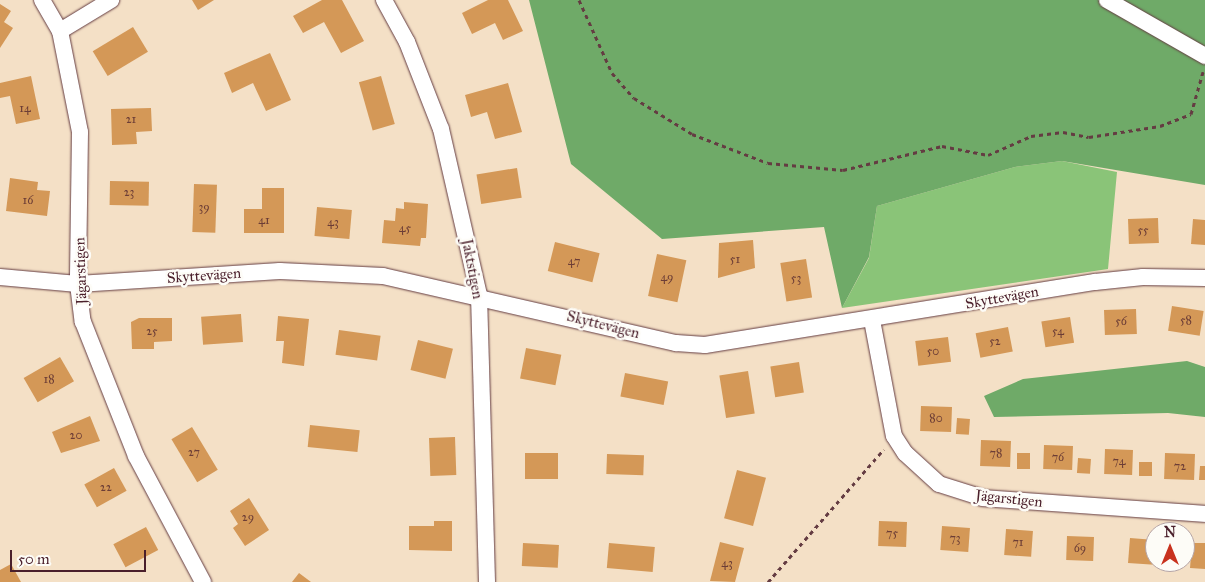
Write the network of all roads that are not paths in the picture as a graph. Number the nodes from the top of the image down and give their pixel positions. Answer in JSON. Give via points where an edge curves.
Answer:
{"nodes":[{"id":1,"x":42,"y":0,"type":"edge"},
{"id":2,"x":111,"y":0,"type":"edge"},
{"id":3,"x":384,"y":0,"type":"edge"},
{"id":4,"x":1108,"y":0,"type":"edge"},
{"id":5,"x":60,"y":30,"type":"junction"},
{"id":6,"x":1205,"y":56,"type":"edge"},
{"id":7,"x":0,"y":277,"type":"edge"},
{"id":8,"x":1205,"y":278,"type":"edge"},
{"id":9,"x":78,"y":284,"type":"junction"},
{"id":10,"x":479,"y":295,"type":"junction"},
{"id":11,"x":872,"y":320,"type":"junction"},
{"id":12,"x":1205,"y":514,"type":"edge"},
{"id":13,"x":203,"y":582,"type":"edge"},
{"id":14,"x":487,"y":582,"type":"edge"}],
"edges":[{"from":1,"to":5,"type":"street","name":"Jägarstigen"},
{"from":2,"to":5,"type":"street"},
{"from":3,"to":10,"type":"street","name":"Jaktstigen","via":[[407,42],[441,129]]},
{"from":4,"to":6,"type":"street"},
{"from":5,"to":9,"type":"street","name":"Jägarstigen","via":[[80,132]]},
{"from":7,"to":9,"type":"street","name":"Skyttevägen"},
{"from":8,"to":11,"type":"street","name":"Skyttevägen","via":[[1118,279]]},
{"from":9,"to":10,"type":"street","name":"Skyttevägen","via":[[280,271],[384,276]]},
{"from":9,"to":13,"type":"street","name":"Jägarstigen","via":[[83,322],[104,380],[136,456]]},
{"from":10,"to":11,"type":"street","name":"Skyttevägen","via":[[676,343],[705,345]]},
{"from":10,"to":14,"type":"street","name":"Jaktstigen"},
{"from":11,"to":12,"type":"street","name":"Jägarstigen","via":[[894,436],[905,453],[939,484],[984,498]]}]}
